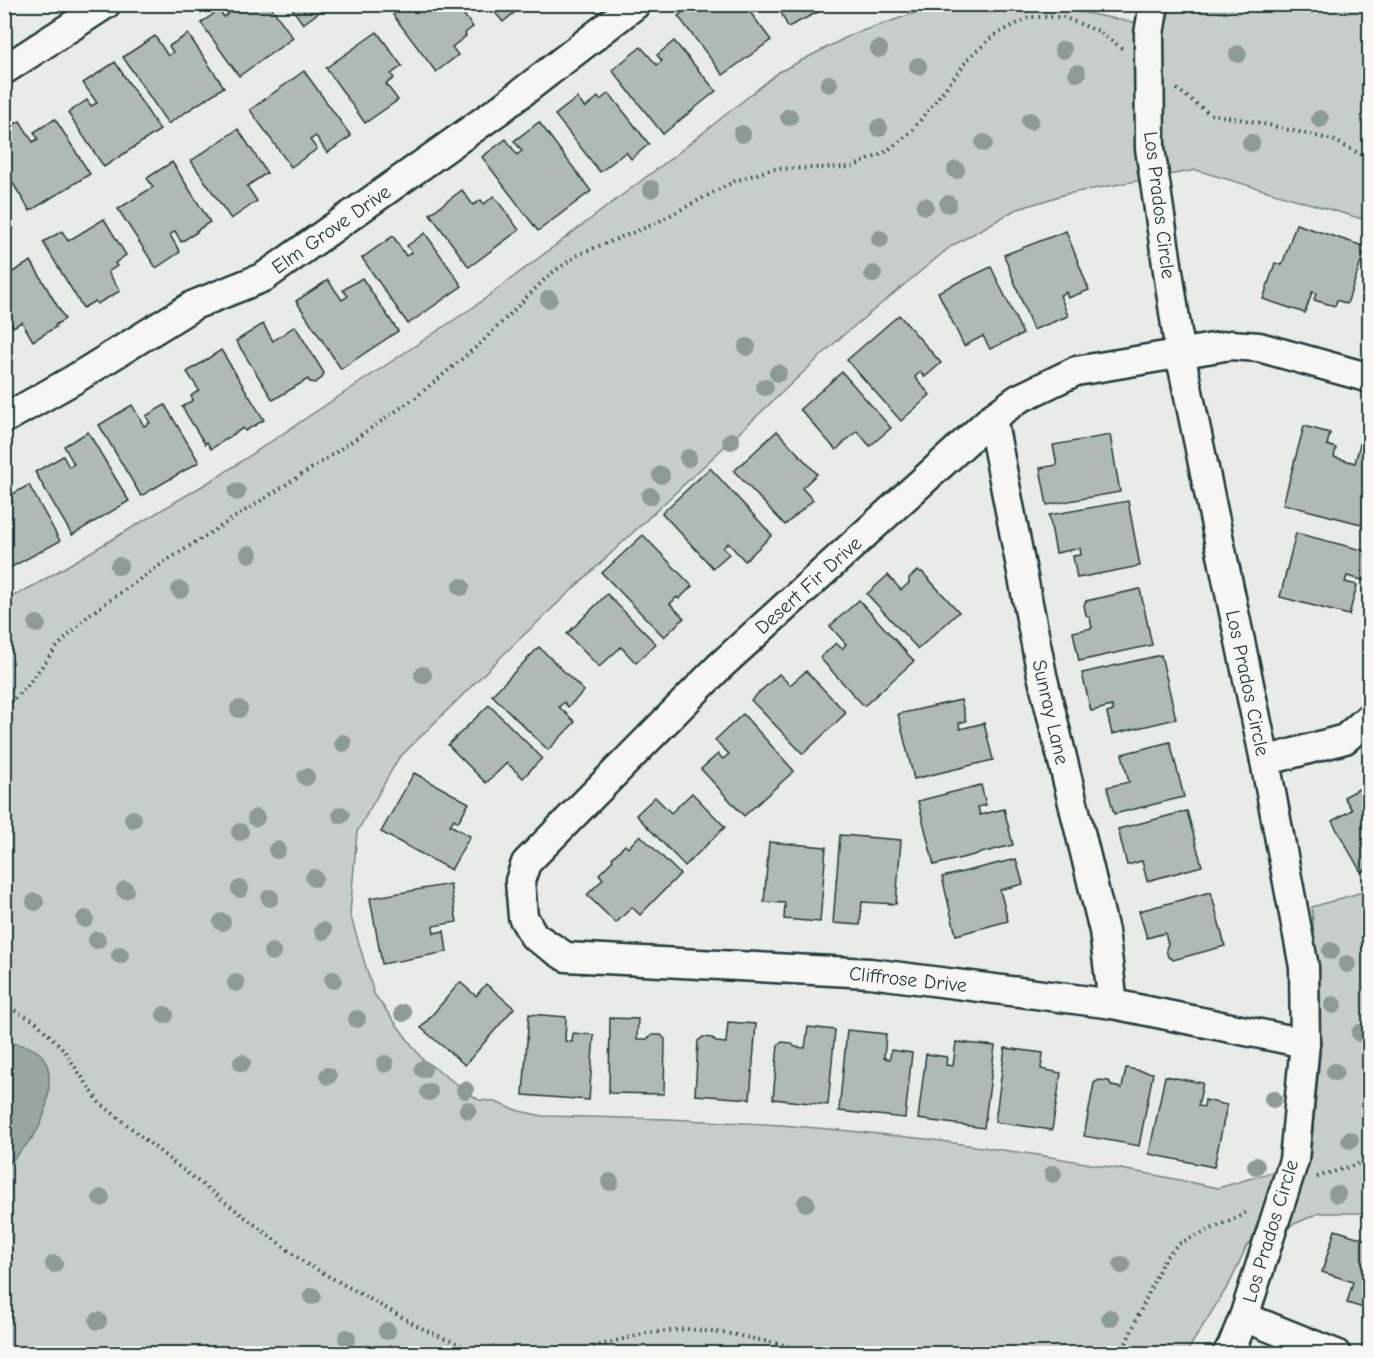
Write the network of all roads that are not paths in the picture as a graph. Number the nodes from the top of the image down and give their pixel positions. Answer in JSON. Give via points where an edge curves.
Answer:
{"nodes":[{"id":1,"x":106,"y":4,"type":"edge"},
{"id":2,"x":636,"y":4,"type":"edge"},
{"id":3,"x":1154,"y":4,"type":"edge"},
{"id":4,"x":4,"y":70,"type":"edge"},
{"id":5,"x":1180,"y":353,"type":"junction"},
{"id":6,"x":1370,"y":378,"type":"edge"},
{"id":7,"x":992,"y":418,"type":"junction"},
{"id":8,"x":4,"y":419,"type":"edge"},
{"id":9,"x":1370,"y":717,"type":"edge"},
{"id":10,"x":1265,"y":761,"type":"junction"},
{"id":11,"x":523,"y":917,"type":"joint"},
{"id":12,"x":1113,"y":1004,"type":"junction"},
{"id":13,"x":1305,"y":1043,"type":"junction"},
{"id":14,"x":1244,"y":1317,"type":"junction"},
{"id":15,"x":1227,"y":1353,"type":"edge"},
{"id":16,"x":1336,"y":1353,"type":"edge"}],
"edges":[{"from":1,"to":4,"type":"street"},
{"from":2,"to":8,"type":"street","name":"Elm Grove Drive","via":[[502,108],[264,277],[194,305]]},
{"from":3,"to":5,"type":"street","name":"Los Prados Circle","via":[[1149,34],[1150,148]]},
{"from":5,"to":6,"type":"street","name":"Desert Fir Drive","via":[[1230,345],[1259,347]]},
{"from":5,"to":7,"type":"street","name":"Desert Fir Drive","via":[[1076,372],[1018,399]]},
{"from":5,"to":10,"type":"street","name":"Los Prados Circle"},
{"from":7,"to":11,"type":"street","name":"Desert Fir Drive","via":[[719,667],[526,863],[520,881]]},
{"from":7,"to":12,"type":"street","name":"Sunray Lane","via":[[1042,675],[1104,931]]},
{"from":9,"to":10,"type":"street","via":[[1345,739]]},
{"from":10,"to":13,"type":"street","name":"Los Prados Circle","via":[[1304,967]]},
{"from":11,"to":12,"type":"street","name":"Cliffrose Drive","via":[[534,936],[566,957],[870,973]]},
{"from":12,"to":13,"type":"street","name":"Cliffrose Drive"},
{"from":13,"to":14,"type":"street","name":"Los Prados Circle","via":[[1294,1160]]},
{"from":14,"to":15,"type":"street","name":"Los Prados Circle"},
{"from":14,"to":16,"type":"street"}]}
